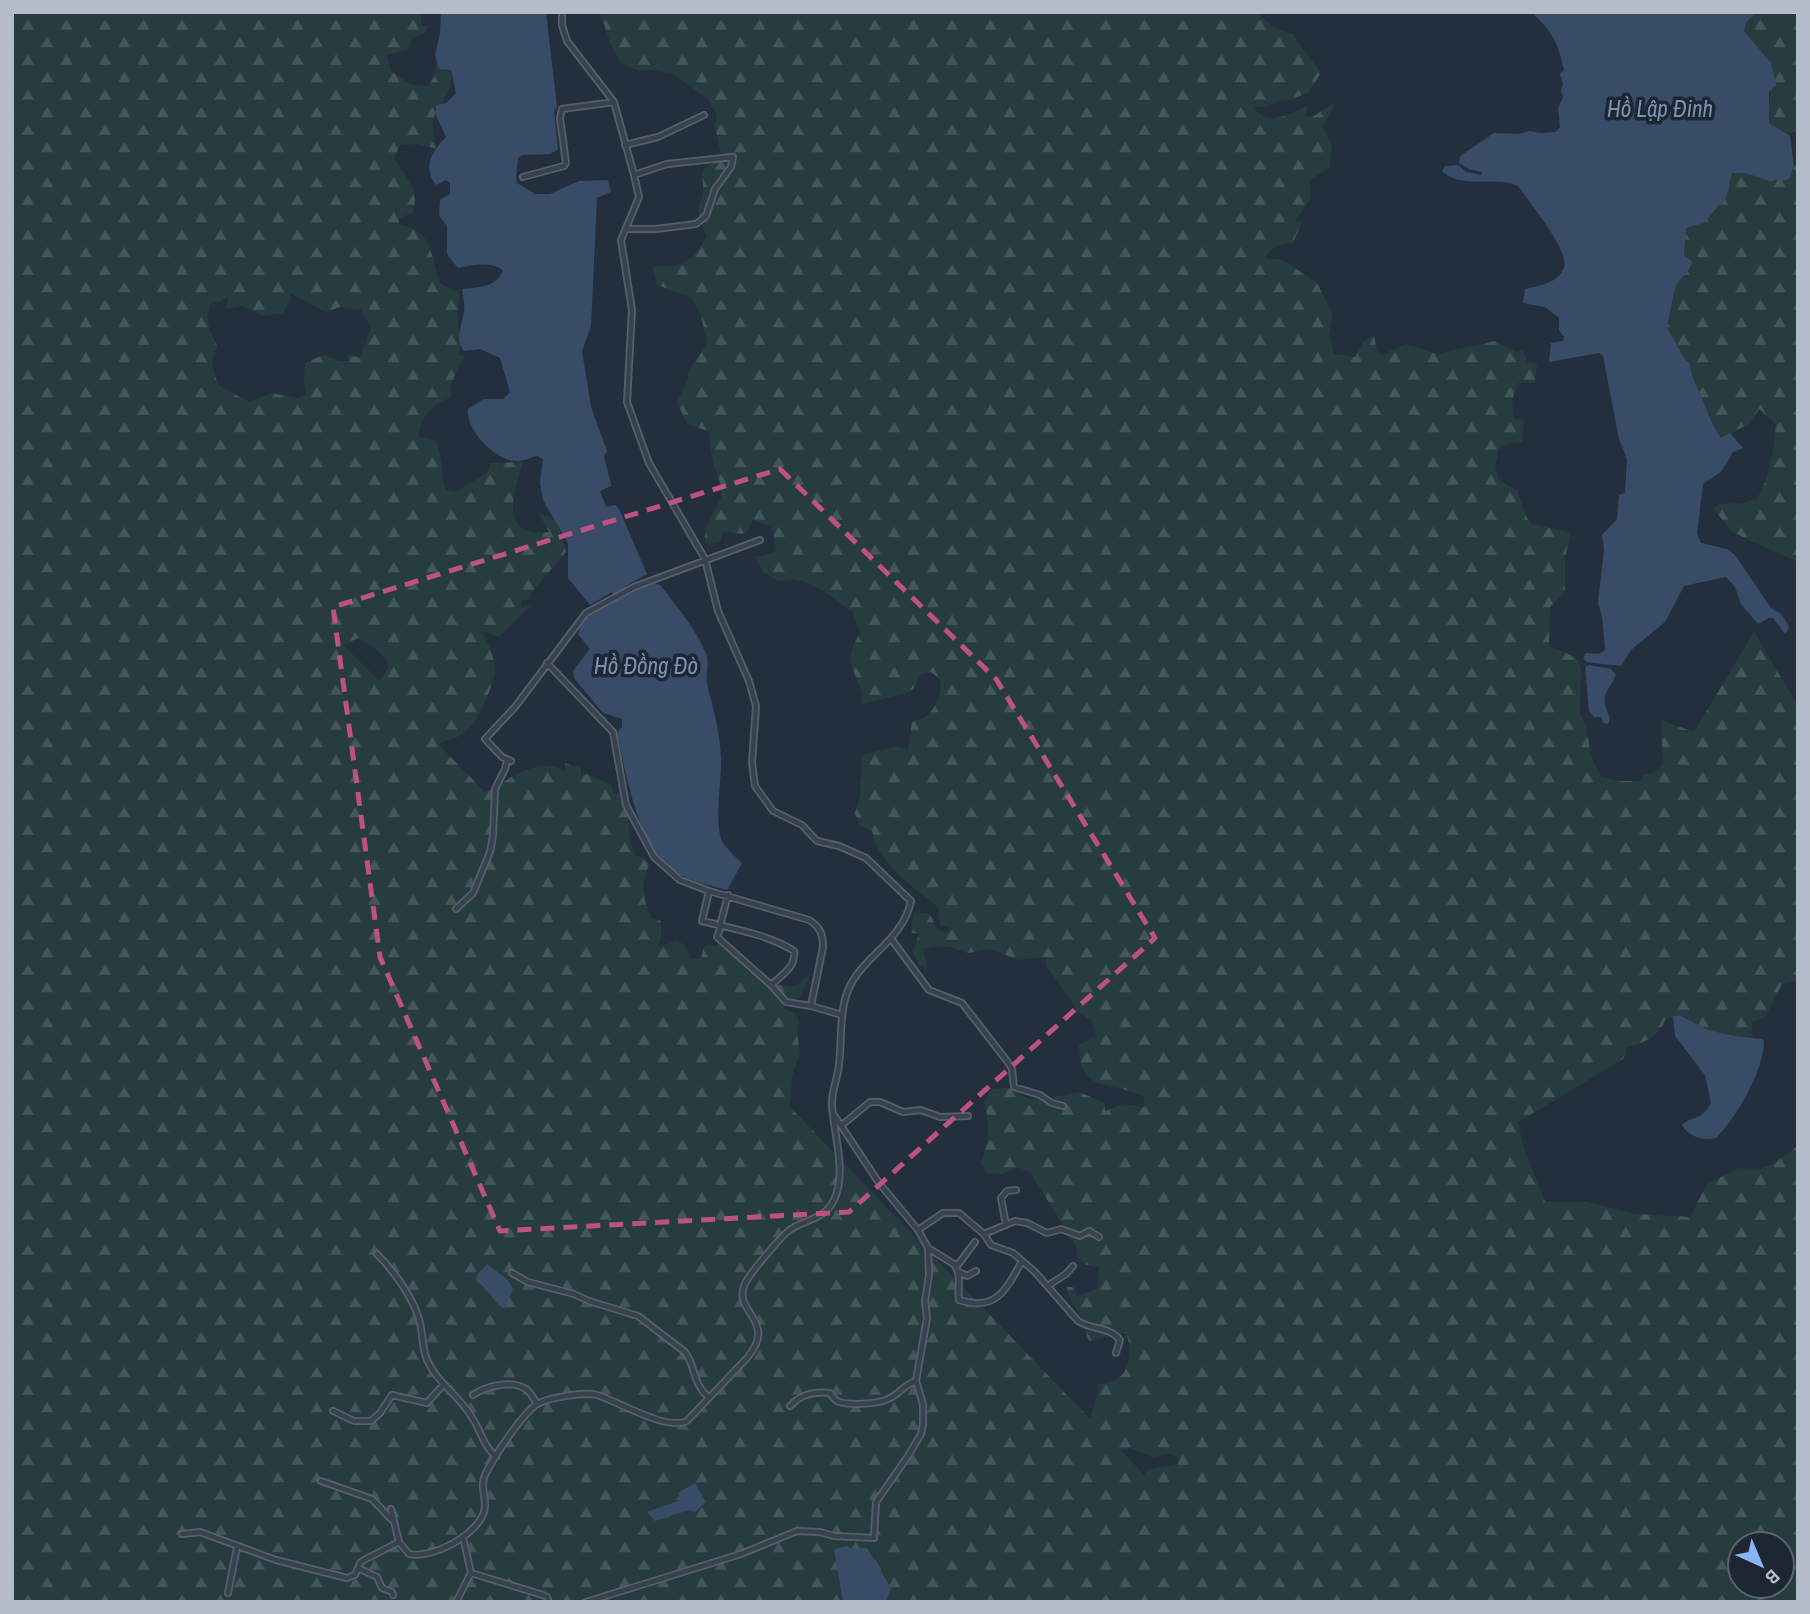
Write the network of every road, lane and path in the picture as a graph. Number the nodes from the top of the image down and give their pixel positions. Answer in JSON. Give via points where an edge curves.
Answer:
{"nodes":[{"id":1,"x":562,"y":12,"type":"edge"},
{"id":2,"x":614,"y":102,"type":"junction"},
{"id":3,"x":704,"y":116,"type":"dead end"},
{"id":4,"x":625,"y":145,"type":"junction"},
{"id":5,"x":634,"y":174,"type":"junction"},
{"id":6,"x":523,"y":177,"type":"dead end"},
{"id":7,"x":625,"y":229,"type":"junction"},
{"id":8,"x":760,"y":540,"type":"dead end"},
{"id":9,"x":705,"y":559,"type":"junction"},
{"id":10,"x":547,"y":663,"type":"junction"},
{"id":11,"x":709,"y":891,"type":"junction"},
{"id":12,"x":729,"y":895,"type":"junction"},
{"id":13,"x":456,"y":909,"type":"dead end"},
{"id":14,"x":721,"y":926,"type":"junction"},
{"id":15,"x":892,"y":940,"type":"junction"},
{"id":16,"x":771,"y":985,"type":"junction"},
{"id":17,"x":811,"y":1006,"type":"junction"},
{"id":18,"x":842,"y":1014,"type":"junction"},
{"id":19,"x":1063,"y":1106,"type":"dead end"},
{"id":20,"x":833,"y":1114,"type":"junction"},
{"id":21,"x":968,"y":1116,"type":"dead end"},
{"id":22,"x":842,"y":1125,"type":"junction"},
{"id":23,"x":1016,"y":1190,"type":"dead end"},
{"id":24,"x":1006,"y":1225,"type":"junction"},
{"id":25,"x":918,"y":1230,"type":"junction"},
{"id":26,"x":984,"y":1234,"type":"junction"},
{"id":27,"x":1099,"y":1237,"type":"dead end"},
{"id":28,"x":975,"y":1242,"type":"dead end"},
{"id":29,"x":928,"y":1248,"type":"junction"},
{"id":30,"x":377,"y":1254,"type":"dead end"},
{"id":31,"x":1022,"y":1261,"type":"junction"},
{"id":32,"x":1073,"y":1265,"type":"dead end"},
{"id":33,"x":955,"y":1266,"type":"junction"},
{"id":34,"x":958,"y":1271,"type":"junction"},
{"id":35,"x":976,"y":1271,"type":"dead end"},
{"id":36,"x":512,"y":1273,"type":"dead end"},
{"id":37,"x":1049,"y":1285,"type":"junction"},
{"id":38,"x":1116,"y":1353,"type":"dead end"},
{"id":39,"x":916,"y":1381,"type":"junction"},
{"id":40,"x":443,"y":1385,"type":"junction"},
{"id":41,"x":472,"y":1395,"type":"dead end"},
{"id":42,"x":709,"y":1398,"type":"junction"},
{"id":43,"x":537,"y":1404,"type":"junction"},
{"id":44,"x":790,"y":1406,"type":"dead end"},
{"id":45,"x":333,"y":1410,"type":"dead end"},
{"id":46,"x":496,"y":1457,"type":"junction"},
{"id":47,"x":321,"y":1481,"type":"dead end"},
{"id":48,"x":391,"y":1508,"type":"dead end"},
{"id":49,"x":392,"y":1520,"type":"junction"},
{"id":50,"x":182,"y":1534,"type":"dead end"},
{"id":51,"x":463,"y":1538,"type":"junction"},
{"id":52,"x":399,"y":1542,"type":"junction"},
{"id":53,"x":237,"y":1547,"type":"junction"},
{"id":54,"x":358,"y":1568,"type":"junction"},
{"id":55,"x":471,"y":1573,"type":"junction"},
{"id":56,"x":228,"y":1593,"type":"dead end"},
{"id":57,"x":393,"y":1595,"type":"dead end"},
{"id":58,"x":456,"y":1602,"type":"edge"},
{"id":59,"x":549,"y":1602,"type":"edge"},
{"id":60,"x":586,"y":1602,"type":"edge"}],
"edges":[{"from":1,"to":2,"type":"street","via":[[567,41]]},
{"from":2,"to":4,"type":"street"},
{"from":2,"to":6,"type":"street","via":[[562,109],[566,163]]},
{"from":3,"to":4,"type":"street","via":[[658,137]]},
{"from":4,"to":5,"type":"street"},
{"from":5,"to":7,"type":"street","via":[[639,197]]},
{"from":5,"to":7,"type":"street","via":[[667,163],[733,157],[701,221]]},
{"from":7,"to":9,"type":"street","via":[[621,251],[632,310],[627,401],[649,463]]},
{"from":8,"to":9,"type":"street"},
{"from":9,"to":10,"type":"street","via":[[634,587],[586,613]]},
{"from":9,"to":15,"type":"street","via":[[718,611],[755,700],[755,786],[774,811],[802,825],[817,841],[866,858],[910,898],[908,913]]},
{"from":10,"to":11,"type":"street","via":[[613,732],[626,806],[649,851],[680,880]]},
{"from":10,"to":13,"type":"street","via":[[485,739],[509,761],[495,789],[489,852],[473,892]]},
{"from":11,"to":12,"type":"street"},
{"from":11,"to":14,"type":"street","via":[[700,919]]},
{"from":12,"to":14,"type":"street"},
{"from":12,"to":17,"type":"street","via":[[808,920],[819,928],[823,947]]},
{"from":14,"to":16,"type":"street","via":[[717,937]]},
{"from":14,"to":16,"type":"street","via":[[794,951],[790,968]]},
{"from":15,"to":18,"type":"street","via":[[853,979]]},
{"from":15,"to":19,"type":"street","via":[[929,990],[969,1009],[1007,1060],[1014,1087]]},
{"from":16,"to":17,"type":"street","via":[[786,1002]]},
{"from":17,"to":18,"type":"street"},
{"from":18,"to":20,"type":"street"},
{"from":20,"to":22,"type":"street"},
{"from":20,"to":42,"type":"street","via":[[839,1176],[836,1194],[828,1211],[781,1238],[744,1284],[744,1298],[759,1330],[757,1343]]},
{"from":21,"to":22,"type":"street","via":[[903,1112],[875,1101]]},
{"from":22,"to":25,"type":"street","via":[[879,1183]]},
{"from":23,"to":24,"type":"street","via":[[1000,1198]]},
{"from":24,"to":26,"type":"street"},
{"from":24,"to":27,"type":"street","via":[[1022,1221],[1041,1232],[1061,1228]]},
{"from":25,"to":26,"type":"street","via":[[943,1213],[956,1212]]},
{"from":25,"to":29,"type":"street"},
{"from":26,"to":31,"type":"street","via":[[991,1245]]},
{"from":28,"to":33,"type":"street"},
{"from":29,"to":33,"type":"street"},
{"from":29,"to":39,"type":"street","via":[[927,1318]]},
{"from":30,"to":40,"type":"street","via":[[396,1275],[414,1308],[425,1356]]},
{"from":31,"to":34,"type":"street","via":[[996,1298],[986,1304],[959,1300]]},
{"from":31,"to":37,"type":"street"},
{"from":32,"to":37,"type":"street"},
{"from":33,"to":34,"type":"street"},
{"from":34,"to":35,"type":"street","via":[[967,1276]]},
{"from":36,"to":42,"type":"street","via":[[638,1316],[680,1345],[690,1358],[698,1386]]},
{"from":37,"to":38,"type":"street","via":[[1078,1321],[1116,1334],[1120,1340]]},
{"from":39,"to":44,"type":"street","via":[[883,1401],[840,1402],[830,1393],[816,1392],[802,1395]]},
{"from":39,"to":60,"type":"street","via":[[923,1404],[921,1434],[876,1502],[874,1538],[797,1531],[741,1554]]},
{"from":40,"to":45,"type":"street","via":[[427,1403],[392,1395],[371,1421],[354,1421]]},
{"from":40,"to":46,"type":"street","via":[[471,1415],[480,1437]]},
{"from":41,"to":43,"type":"street","via":[[493,1386],[516,1385],[528,1391]]},
{"from":42,"to":43,"type":"street","via":[[680,1425],[596,1395]]},
{"from":43,"to":46,"type":"street"},
{"from":46,"to":51,"type":"street","via":[[484,1478],[484,1513]]},
{"from":47,"to":49,"type":"street","via":[[372,1499]]},
{"from":48,"to":49,"type":"street"},
{"from":49,"to":52,"type":"street"},
{"from":50,"to":53,"type":"street","via":[[201,1532]]},
{"from":51,"to":52,"type":"street","via":[[441,1550],[414,1555]]},
{"from":51,"to":55,"type":"street"},
{"from":52,"to":54,"type":"street","via":[[364,1560]]},
{"from":53,"to":54,"type":"street","via":[[346,1578]]},
{"from":53,"to":56,"type":"street"},
{"from":54,"to":57,"type":"street","via":[[377,1577]]},
{"from":55,"to":58,"type":"street"},
{"from":55,"to":59,"type":"street","via":[[543,1595]]}]}
